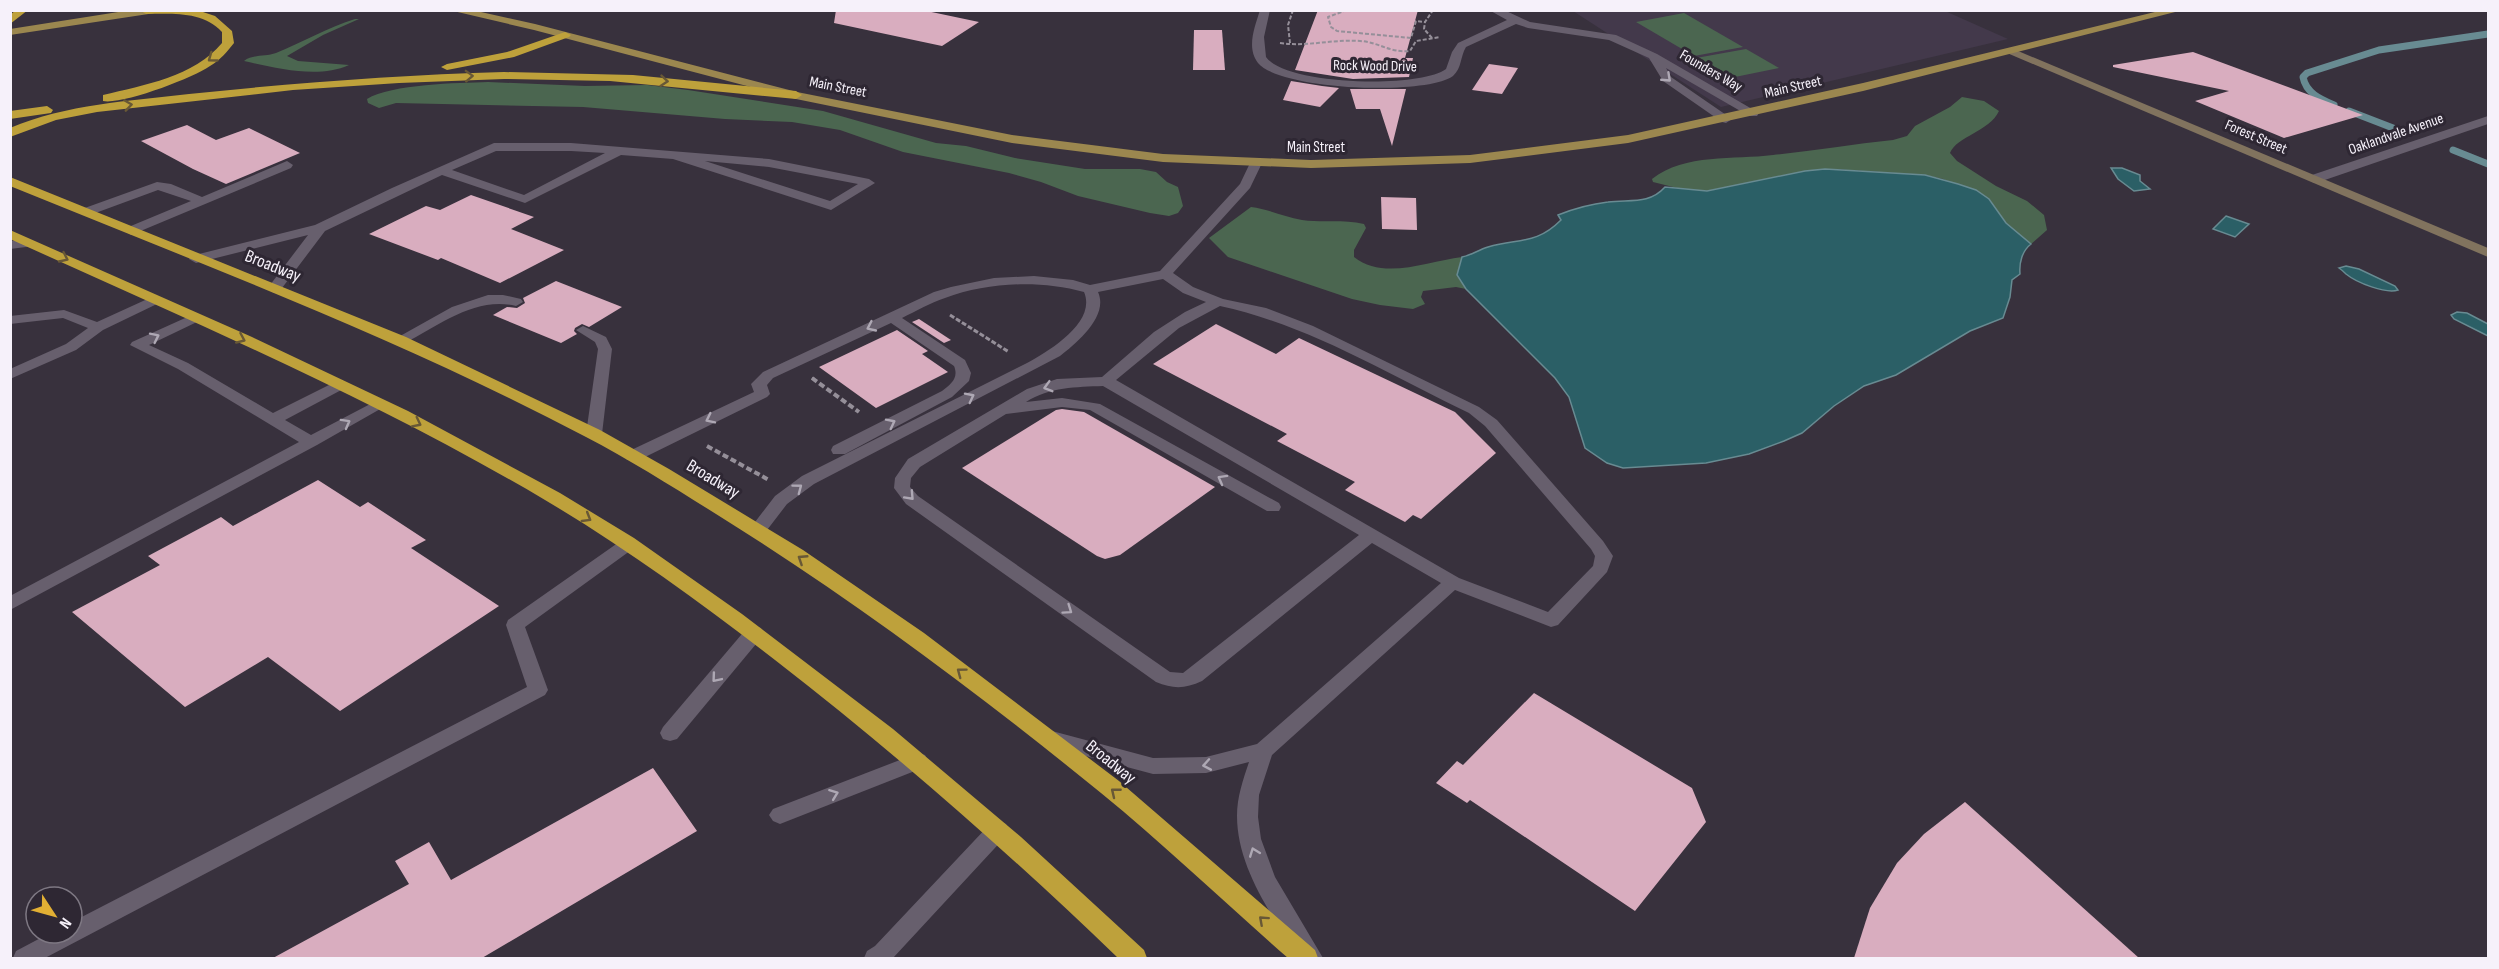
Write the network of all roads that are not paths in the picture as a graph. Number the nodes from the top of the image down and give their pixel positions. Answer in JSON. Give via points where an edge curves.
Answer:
{"nodes":[{"id":1,"x":23,"y":10,"type":"edge"},
{"id":2,"x":454,"y":10,"type":"edge"},
{"id":3,"x":1264,"y":10,"type":"edge"},
{"id":4,"x":1494,"y":10,"type":"edge"},
{"id":5,"x":2178,"y":10,"type":"edge"},
{"id":6,"x":151,"y":11,"type":"edge"},
{"id":7,"x":1515,"y":20,"type":"junction"},
{"id":8,"x":10,"y":21,"type":"edge"},
{"id":9,"x":10,"y":32,"type":"edge"},
{"id":10,"x":565,"y":35,"type":"junction"},
{"id":11,"x":2011,"y":51,"type":"junction"},
{"id":12,"x":1653,"y":56,"type":"junction"},
{"id":13,"x":306,"y":84,"type":"junction"},
{"id":14,"x":796,"y":95,"type":"junction"},
{"id":15,"x":1753,"y":113,"type":"junction"},
{"id":16,"x":10,"y":115,"type":"edge"},
{"id":17,"x":1726,"y":119,"type":"junction"},
{"id":18,"x":2488,"y":120,"type":"edge"},
{"id":19,"x":10,"y":133,"type":"edge"},
{"id":20,"x":620,"y":151,"type":"junction"},
{"id":21,"x":673,"y":155,"type":"junction"},
{"id":22,"x":1256,"y":163,"type":"junction"},
{"id":23,"x":287,"y":165,"type":"dead end"},
{"id":24,"x":442,"y":171,"type":"junction"},
{"id":25,"x":2314,"y":179,"type":"junction"},
{"id":26,"x":10,"y":181,"type":"edge"},
{"id":27,"x":202,"y":201,"type":"junction"},
{"id":28,"x":86,"y":212,"type":"junction"},
{"id":29,"x":320,"y":228,"type":"junction"},
{"id":30,"x":131,"y":231,"type":"junction"},
{"id":31,"x":10,"y":234,"type":"edge"},
{"id":32,"x":20,"y":244,"type":"edge"},
{"id":33,"x":2488,"y":253,"type":"edge"},
{"id":34,"x":196,"y":259,"type":"junction"},
{"id":35,"x":1165,"y":274,"type":"junction"},
{"id":36,"x":274,"y":289,"type":"junction"},
{"id":37,"x":1089,"y":289,"type":"junction"},
{"id":38,"x":154,"y":300,"type":"junction"},
{"id":39,"x":516,"y":302,"type":"dead end"},
{"id":40,"x":1219,"y":303,"type":"junction"},
{"id":41,"x":892,"y":317,"type":"junction"},
{"id":42,"x":194,"y":318,"type":"junction"},
{"id":43,"x":10,"y":320,"type":"edge"},
{"id":44,"x":98,"y":327,"type":"junction"},
{"id":45,"x":583,"y":330,"type":"dead end"},
{"id":46,"x":400,"y":340,"type":"junction"},
{"id":47,"x":10,"y":375,"type":"edge"},
{"id":48,"x":1106,"y":381,"type":"junction"},
{"id":49,"x":340,"y":385,"type":"junction"},
{"id":50,"x":381,"y":404,"type":"junction"},
{"id":51,"x":996,"y":412,"type":"junction"},
{"id":52,"x":272,"y":420,"type":"junction"},
{"id":53,"x":594,"y":434,"type":"junction"},
{"id":54,"x":311,"y":442,"type":"junction"},
{"id":55,"x":839,"y":450,"type":"dead end"},
{"id":56,"x":633,"y":456,"type":"junction"},
{"id":57,"x":1273,"y":507,"type":"dead end"},
{"id":58,"x":758,"y":530,"type":"junction"},
{"id":59,"x":1370,"y":535,"type":"junction"},
{"id":60,"x":628,"y":544,"type":"junction"},
{"id":61,"x":1453,"y":582,"type":"junction"},
{"id":62,"x":10,"y":604,"type":"edge"},
{"id":63,"x":754,"y":633,"type":"junction"},
{"id":64,"x":670,"y":733,"type":"dead end"},
{"id":65,"x":1048,"y":738,"type":"junction"},
{"id":66,"x":1263,"y":751,"type":"junction"},
{"id":67,"x":918,"y":762,"type":"junction"},
{"id":68,"x":780,"y":815,"type":"dead end"},
{"id":69,"x":998,"y":830,"type":"junction"},
{"id":70,"x":883,"y":957,"type":"edge"},
{"id":71,"x":24,"y":958,"type":"edge"},
{"id":72,"x":1135,"y":958,"type":"edge"},
{"id":73,"x":1306,"y":958,"type":"edge"},
{"id":74,"x":1312,"y":958,"type":"edge"}],
"edges":[{"from":1,"to":8,"type":"highway"},
{"from":2,"to":10,"type":"main road","name":"Main Street"},
{"from":3,"to":7,"type":"street","name":"Rock Wood Drive","via":[[1257,42],[1264,63],[1284,74],[1360,83],[1418,83],[1437,79],[1456,66],[1456,53],[1462,45]]},
{"from":4,"to":7,"type":"street","name":"Founders Way"},
{"from":5,"to":11,"type":"main road","name":"Main Street"},
{"from":6,"to":9,"type":"main road"},
{"from":6,"to":16,"type":"highway","one_way":true,"via":[[206,17],[225,27],[228,43],[213,59],[166,82],[99,100]]},
{"from":7,"to":12,"type":"street","name":"Founders Way","via":[[1612,37]]},
{"from":10,"to":13,"type":"highway","via":[[486,60]]},
{"from":10,"to":14,"type":"main road","name":"Main Street"},
{"from":11,"to":15,"type":"main road","name":"Main Street"},
{"from":11,"to":25,"type":"street","name":"Forest Street"},
{"from":12,"to":15,"type":"street","name":"Founders Way"},
{"from":12,"to":17,"type":"street","name":"Founders Way","one_way":true,"via":[[1667,80]]},
{"from":13,"to":14,"type":"highway","one_way":true,"via":[[567,76]]},
{"from":19,"to":13,"type":"highway","one_way":true,"via":[[76,113]]},
{"from":14,"to":22,"type":"main road","name":"Main Street","via":[[1061,147]]},
{"from":15,"to":17,"type":"main road","name":"Main Street"},
{"from":17,"to":22,"type":"main road","name":"Main Street","via":[[1579,147],[1470,159]]},
{"from":18,"to":25,"type":"street","name":"Oaklandvale Avenue"},
{"from":20,"to":21,"type":"lane"},
{"from":20,"to":24,"type":"lane","via":[[494,147]]},
{"from":20,"to":24,"type":"lane","via":[[525,199]]},
{"from":21,"to":21,"type":"lane","via":[[769,163],[869,183],[831,206]]},
{"from":22,"to":35,"type":"lane","via":[[1246,185]]},
{"from":23,"to":27,"type":"lane"},
{"from":24,"to":29,"type":"lane"},
{"from":25,"to":33,"type":"street","name":"Forest Street"},
{"from":26,"to":28,"type":"highway","name":"Broadway"},
{"from":27,"to":28,"type":"lane","via":[[160,186]]},
{"from":27,"to":30,"type":"lane"},
{"from":28,"to":30,"type":"highway","name":"Broadway"},
{"from":29,"to":34,"type":"lane"},
{"from":29,"to":36,"type":"lane"},
{"from":30,"to":34,"type":"highway","name":"Broadway"},
{"from":31,"to":32,"type":"highway"},
{"from":32,"to":38,"type":"highway","one_way":true},
{"from":34,"to":36,"type":"highway","name":"Broadway"},
{"from":35,"to":37,"type":"lane"},
{"from":35,"to":40,"type":"lane","via":[[1188,290]]},
{"from":36,"to":46,"type":"highway","name":"Broadway"},
{"from":37,"to":41,"type":"lane","via":[[1027,281],[998,282],[939,295]]},
{"from":58,"to":37,"type":"lane","one_way":true,"via":[[781,500],[808,480],[1064,346],[1090,313],[1094,302]]},
{"from":38,"to":42,"type":"highway"},
{"from":38,"to":44,"type":"lane"},
{"from":39,"to":46,"type":"lane","via":[[500,298],[477,302]]},
{"from":40,"to":48,"type":"lane","via":[[1183,320]]},
{"from":40,"to":61,"type":"lane","via":[[1261,311],[1308,329],[1479,413],[1604,556],[1599,572],[1551,620]]},
{"from":55,"to":41,"type":"lane","one_way":true,"via":[[947,394],[963,378],[960,363]]},
{"from":41,"to":56,"type":"lane","one_way":true,"via":[[768,375],[759,384],[762,394]]},
{"from":42,"to":49,"type":"highway","one_way":true},
{"from":52,"to":42,"type":"lane","one_way":true,"via":[[183,366],[137,345]]},
{"from":43,"to":44,"type":"lane","via":[[64,314]]},
{"from":44,"to":47,"type":"lane","via":[[71,347]]},
{"from":45,"to":53,"type":"lane","via":[[601,340],[605,349]]},
{"from":46,"to":53,"type":"highway","name":"Broadway"},
{"from":48,"to":51,"type":"lane","one_way":true,"via":[[1044,387]]},
{"from":48,"to":59,"type":"lane"},
{"from":49,"to":50,"type":"highway"},
{"from":49,"to":52,"type":"lane"},
{"from":54,"to":50,"type":"lane","one_way":true},
{"from":50,"to":60,"type":"highway","one_way":true,"via":[[520,479]]},
{"from":57,"to":51,"type":"lane","one_way":true,"via":[[1089,405],[1053,402]]},
{"from":51,"to":59,"type":"lane","one_way":true,"via":[[914,464],[903,478],[904,492],[1167,679],[1188,680]]},
{"from":52,"to":54,"type":"lane"},
{"from":53,"to":56,"type":"highway","name":"Broadway"},
{"from":54,"to":62,"type":"lane"},
{"from":56,"to":58,"type":"highway","name":"Broadway"},
{"from":65,"to":58,"type":"highway","name":"Broadway","one_way":true,"via":[[917,639]]},
{"from":59,"to":61,"type":"lane"},
{"from":60,"to":63,"type":"highway"},
{"from":60,"to":71,"type":"lane","via":[[515,625],[538,690]]},
{"from":61,"to":66,"type":"lane"},
{"from":63,"to":64,"type":"lane","one_way":true},
{"from":63,"to":67,"type":"highway"},
{"from":66,"to":65,"type":"lane","one_way":true,"via":[[1206,765],[1153,766]]},
{"from":73,"to":65,"type":"highway","name":"Broadway","one_way":true,"via":[[1161,830]]},
{"from":74,"to":66,"type":"lane","one_way":true,"via":[[1278,904],[1251,848],[1249,794]]},
{"from":68,"to":67,"type":"lane","one_way":true},
{"from":67,"to":69,"type":"highway"},
{"from":69,"to":70,"type":"lane"},
{"from":69,"to":72,"type":"highway"}]}
